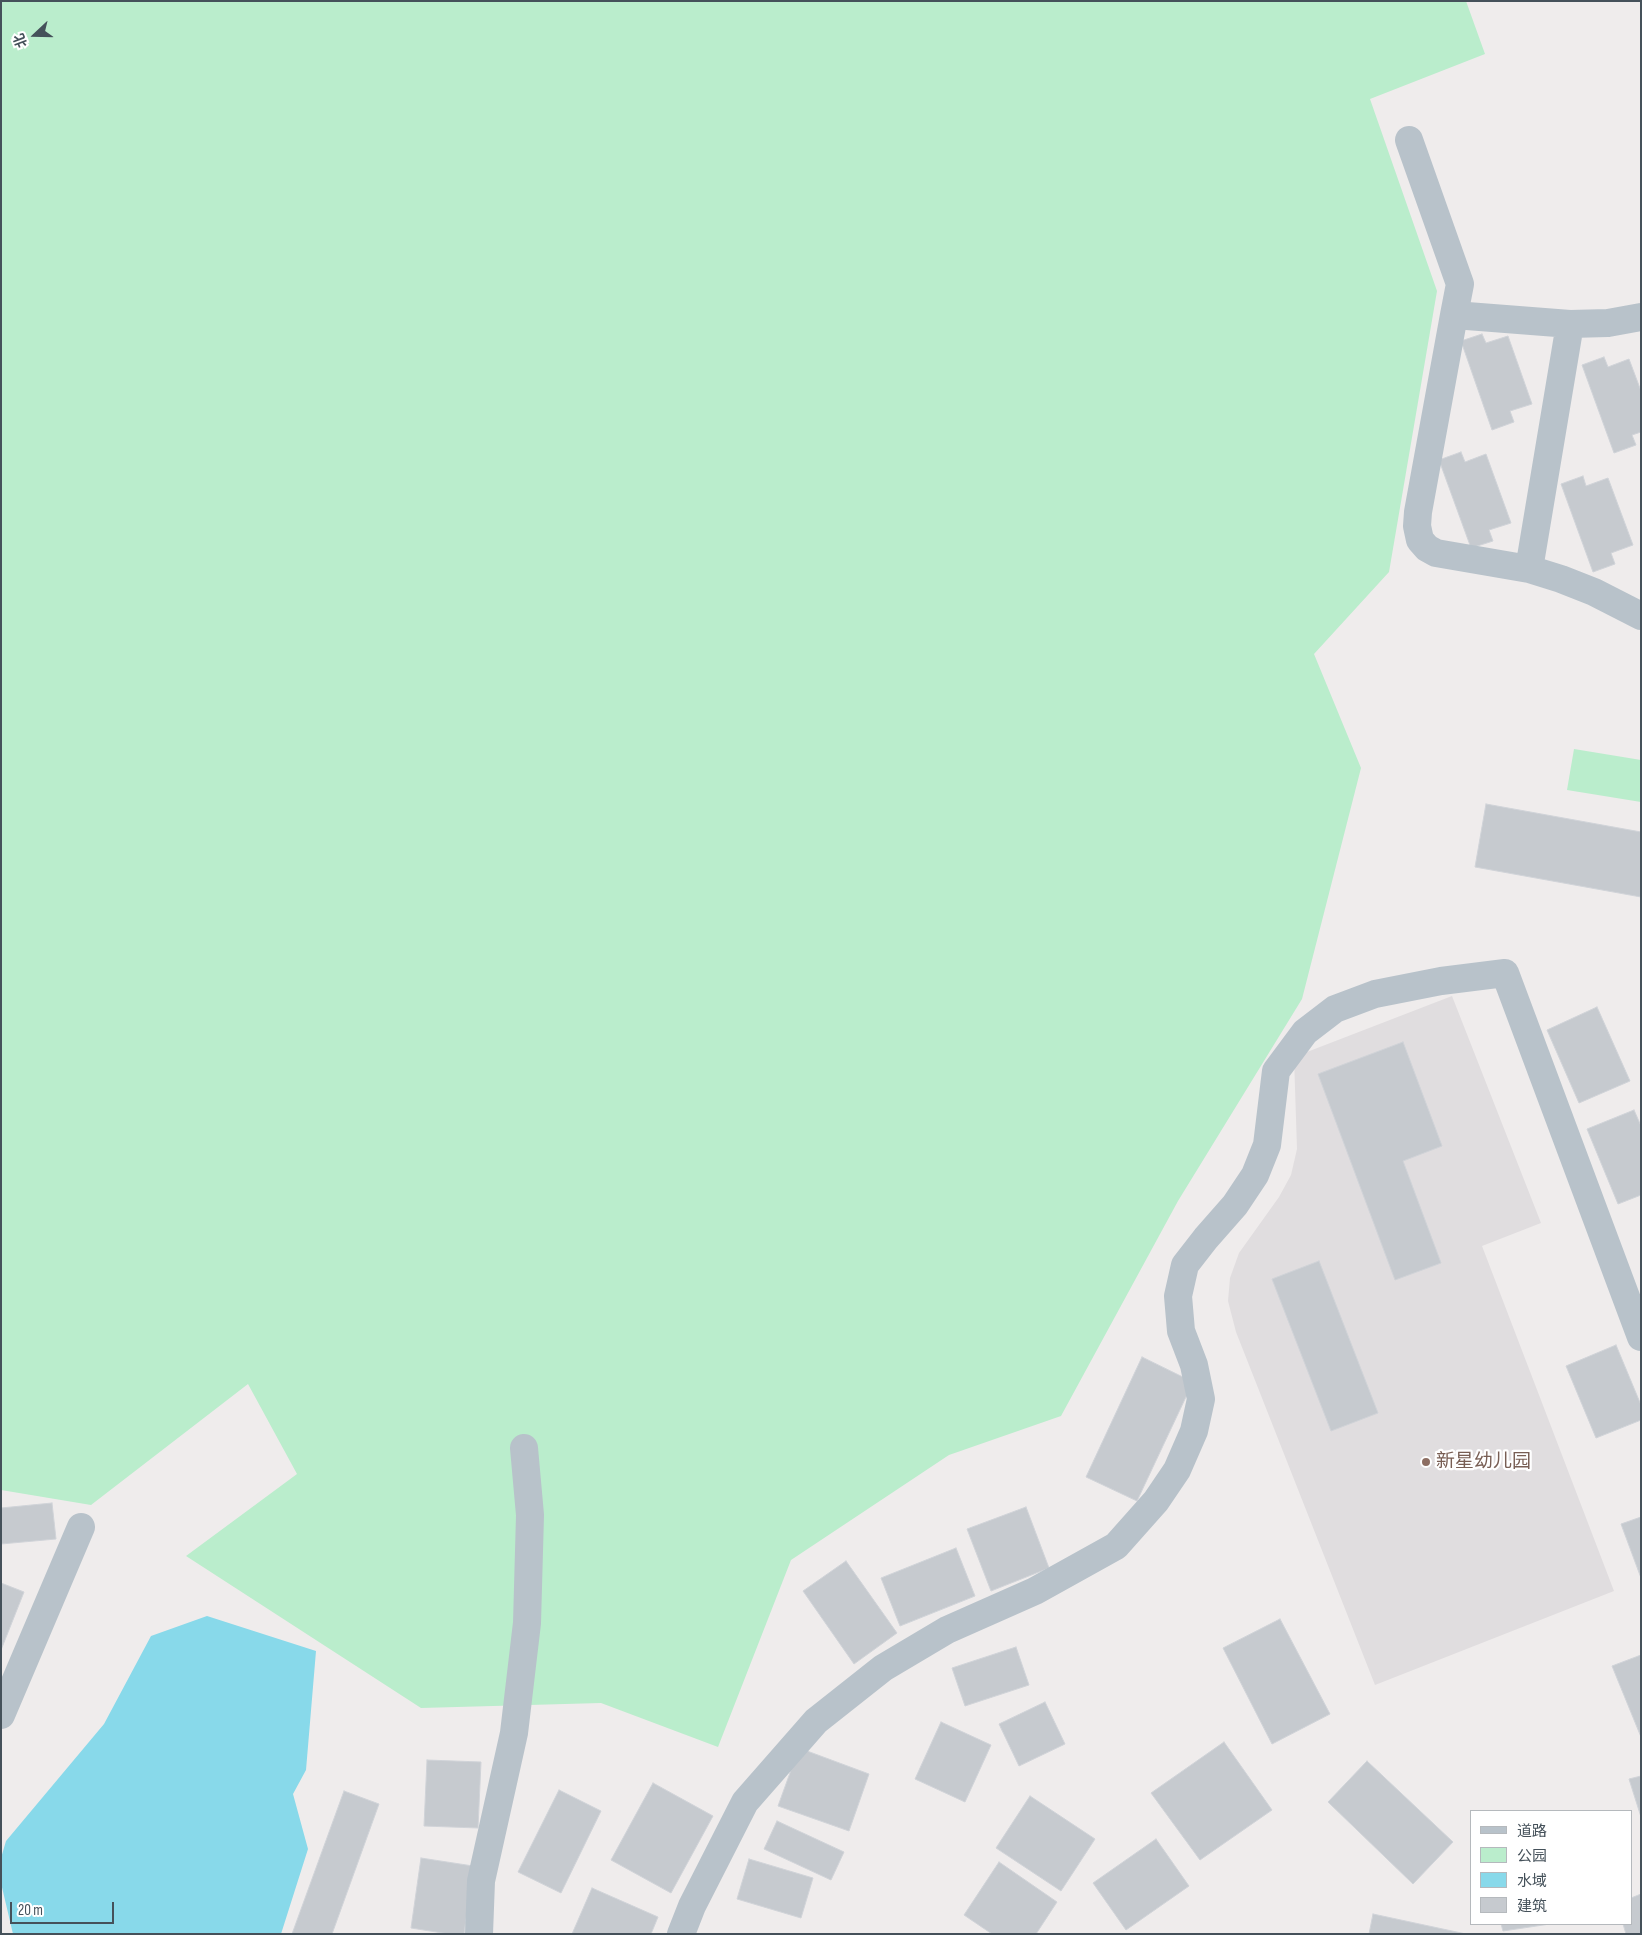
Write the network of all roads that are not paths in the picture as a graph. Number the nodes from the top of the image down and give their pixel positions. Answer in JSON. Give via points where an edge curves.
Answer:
{"nodes":[{"id":1,"x":1409,"y":140,"type":"dead end"},
{"id":2,"x":1454,"y":315,"type":"junction"},
{"id":3,"x":1641,"y":317,"type":"edge"},
{"id":4,"x":1570,"y":324,"type":"junction"},
{"id":5,"x":1529,"y":570,"type":"junction"},
{"id":6,"x":1641,"y":616,"type":"edge"},
{"id":7,"x":1641,"y":1337,"type":"edge"},
{"id":8,"x":524,"y":1448,"type":"dead end"},
{"id":9,"x":81,"y":1527,"type":"dead end"},
{"id":10,"x":1,"y":1715,"type":"edge"},
{"id":11,"x":479,"y":1934,"type":"edge"},
{"id":12,"x":681,"y":1934,"type":"edge"}],
"edges":[{"from":1,"to":2,"type":"street","via":[[1460,284]]},
{"from":2,"to":4,"type":"street"},
{"from":2,"to":5,"type":"street","via":[[1418,512],[1420,540],[1436,554]]},
{"from":3,"to":4,"type":"street","via":[[1608,324]]},
{"from":4,"to":5,"type":"street"},
{"from":5,"to":6,"type":"street","via":[[1594,592]]},
{"from":7,"to":12,"type":"street","via":[[1505,973],[1375,994],[1335,1009],[1305,1032],[1276,1071],[1267,1145],[1255,1175],[1236,1205],[1185,1265],[1178,1296],[1182,1331],[1201,1399],[1194,1431],[1177,1470],[1156,1501],[1116,1546],[1035,1591],[947,1630],[883,1668],[816,1721],[745,1802]]},
{"from":8,"to":11,"type":"street","via":[[530,1515],[527,1623],[514,1734],[481,1881]]},
{"from":9,"to":10,"type":"street"}]}
